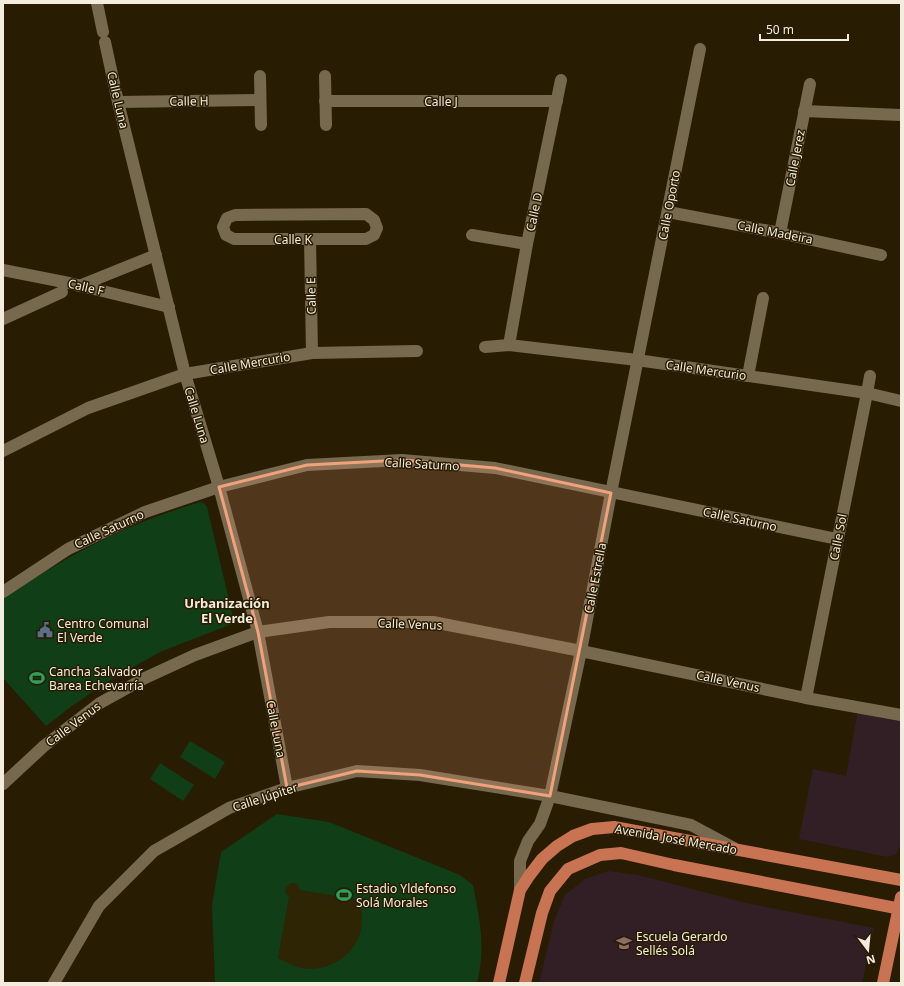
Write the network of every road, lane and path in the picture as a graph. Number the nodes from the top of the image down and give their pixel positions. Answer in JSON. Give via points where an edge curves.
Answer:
{"nodes":[{"id":1,"x":97,"y":3,"type":"edge"},
{"id":2,"x":700,"y":49,"type":"dead end"},
{"id":3,"x":260,"y":76,"type":"dead end"},
{"id":4,"x":325,"y":76,"type":"dead end"},
{"id":5,"x":561,"y":80,"type":"dead end"},
{"id":6,"x":810,"y":84,"type":"dead end"},
{"id":7,"x":260,"y":100,"type":"junction"},
{"id":8,"x":325,"y":101,"type":"junction"},
{"id":9,"x":118,"y":102,"type":"junction"},
{"id":10,"x":557,"y":102,"type":"junction"},
{"id":11,"x":804,"y":111,"type":"junction"},
{"id":12,"x":901,"y":115,"type":"edge"},
{"id":13,"x":261,"y":125,"type":"dead end"},
{"id":14,"x":326,"y":125,"type":"dead end"},
{"id":15,"x":668,"y":212,"type":"junction"},
{"id":16,"x":780,"y":233,"type":"junction"},
{"id":17,"x":472,"y":235,"type":"dead end"},
{"id":18,"x":310,"y":240,"type":"junction"},
{"id":19,"x":527,"y":244,"type":"junction"},
{"id":20,"x":156,"y":255,"type":"junction"},
{"id":21,"x":881,"y":255,"type":"dead end"},
{"id":22,"x":3,"y":270,"type":"edge"},
{"id":23,"x":79,"y":286,"type":"junction"},
{"id":24,"x":62,"y":292,"type":"dead end"},
{"id":25,"x":763,"y":298,"type":"dead end"},
{"id":26,"x":169,"y":307,"type":"junction"},
{"id":27,"x":3,"y":319,"type":"edge"},
{"id":28,"x":509,"y":345,"type":"junction"},
{"id":29,"x":485,"y":347,"type":"dead end"},
{"id":30,"x":417,"y":351,"type":"dead end"},
{"id":31,"x":312,"y":353,"type":"junction"},
{"id":32,"x":637,"y":360,"type":"junction"},
{"id":33,"x":185,"y":374,"type":"junction"},
{"id":34,"x":748,"y":376,"type":"junction"},
{"id":35,"x":870,"y":376,"type":"dead end"},
{"id":36,"x":867,"y":393,"type":"junction"},
{"id":37,"x":901,"y":401,"type":"edge"},
{"id":38,"x":3,"y":451,"type":"edge"},
{"id":39,"x":219,"y":487,"type":"junction"},
{"id":40,"x":611,"y":493,"type":"junction"},
{"id":41,"x":837,"y":539,"type":"junction"},
{"id":42,"x":3,"y":592,"type":"edge"},
{"id":43,"x":258,"y":632,"type":"junction"},
{"id":44,"x":581,"y":651,"type":"junction"},
{"id":45,"x":806,"y":698,"type":"junction"},
{"id":46,"x":901,"y":715,"type":"edge"},
{"id":47,"x":3,"y":784,"type":"edge"},
{"id":48,"x":287,"y":788,"type":"junction"},
{"id":49,"x":550,"y":796,"type":"junction"},
{"id":50,"x":738,"y":850,"type":"junction"},
{"id":51,"x":901,"y":880,"type":"edge"},
{"id":52,"x":520,"y":890,"type":"junction"},
{"id":53,"x":900,"y":905,"type":"edge"},
{"id":54,"x":54,"y":983,"type":"edge"},
{"id":55,"x":499,"y":983,"type":"edge"},
{"id":56,"x":525,"y":983,"type":"edge"},
{"id":57,"x":882,"y":983,"type":"edge"}],
"edges":[{"from":1,"to":9,"type":"street","name":"Calle Luna"},
{"from":2,"to":15,"type":"street","name":"Calle Oporto"},
{"from":3,"to":7,"type":"street"},
{"from":4,"to":8,"type":"street"},
{"from":5,"to":10,"type":"street","name":"Calle D"},
{"from":6,"to":11,"type":"street","name":"Calle Jerez"},
{"from":7,"to":9,"type":"street","name":"Calle H"},
{"from":7,"to":13,"type":"street"},
{"from":8,"to":10,"type":"street","name":"Calle J"},
{"from":8,"to":14,"type":"street"},
{"from":9,"to":20,"type":"street","name":"Calle Luna"},
{"from":10,"to":19,"type":"street","name":"Calle D"},
{"from":11,"to":12,"type":"street"},
{"from":11,"to":16,"type":"street","name":"Calle Jerez"},
{"from":15,"to":16,"type":"street","name":"Calle Madeira"},
{"from":15,"to":32,"type":"street","name":"Calle Oporto"},
{"from":16,"to":21,"type":"street","name":"Calle Madeira"},
{"from":17,"to":19,"type":"street"},
{"from":18,"to":18,"type":"street","name":"Calle K","via":[[234,239],[226,235],[223,226],[227,218],[235,215],[366,214],[374,220],[377,228],[374,235],[366,239]]},
{"from":18,"to":31,"type":"street","name":"Calle E"},
{"from":19,"to":28,"type":"street","name":"Calle D"},
{"from":20,"to":23,"type":"street"},
{"from":20,"to":26,"type":"street","name":"Calle Luna"},
{"from":22,"to":23,"type":"street","name":"Calle F"},
{"from":23,"to":26,"type":"street","name":"Calle F"},
{"from":24,"to":27,"type":"street"},
{"from":25,"to":34,"type":"street"},
{"from":26,"to":33,"type":"street","name":"Calle Luna"},
{"from":28,"to":29,"type":"street","name":"Calle Mercurio"},
{"from":28,"to":32,"type":"street","name":"Calle Mercurio"},
{"from":30,"to":31,"type":"street","name":"Calle Mercurio"},
{"from":31,"to":33,"type":"street","name":"Calle Mercurio"},
{"from":32,"to":34,"type":"street","name":"Calle Mercurio"},
{"from":32,"to":40,"type":"street","name":"Calle Estrella"},
{"from":33,"to":38,"type":"street","name":"Calle Mercurio","via":[[88,408]]},
{"from":33,"to":39,"type":"street","name":"Calle Luna"},
{"from":34,"to":36,"type":"street","name":"Calle Mercurio"},
{"from":35,"to":36,"type":"street","name":"Calle Sol"},
{"from":36,"to":37,"type":"street","name":"Calle Mercurio"},
{"from":36,"to":41,"type":"street","name":"Calle Sol"},
{"from":39,"to":40,"type":"street","name":"Calle Saturno","via":[[307,465],[402,460],[495,468]]},
{"from":39,"to":42,"type":"street","name":"Calle Saturno","via":[[145,512],[75,545]]},
{"from":39,"to":43,"type":"street","name":"Calle Luna"},
{"from":40,"to":41,"type":"street","name":"Calle Saturno"},
{"from":40,"to":44,"type":"street","name":"Calle Estrella"},
{"from":41,"to":45,"type":"street","name":"Calle Sol"},
{"from":43,"to":44,"type":"street","name":"Calle Venus","via":[[329,622],[433,622]]},
{"from":43,"to":47,"type":"street","name":"Calle Venus","via":[[194,655],[104,701],[44,746]]},
{"from":43,"to":48,"type":"street","name":"Calle Luna"},
{"from":44,"to":45,"type":"street","name":"Calle Venus"},
{"from":44,"to":49,"type":"street","name":"Calle Estrella"},
{"from":45,"to":46,"type":"street","name":"Calle Venus"},
{"from":48,"to":49,"type":"street","name":"Calle Júpiter","via":[[357,771],[420,775]]},
{"from":48,"to":54,"type":"street","name":"Calle Júpiter","via":[[229,808],[154,851],[98,906]]},
{"from":49,"to":50,"type":"street","name":"Calle Júpiter","via":[[691,825]]},
{"from":49,"to":52,"type":"street","name":"Calle Estrella","via":[[540,824],[528,841],[520,861]]},
{"from":50,"to":51,"type":"main road","name":"Avenida José Mercado"},
{"from":50,"to":52,"type":"main road","name":"Avenida José Mercado","via":[[614,827],[592,829],[573,836],[552,850],[542,859]]},
{"from":52,"to":55,"type":"main road","name":"Avenida José Mercado"},
{"from":53,"to":56,"type":"main road","name":"Avenida José Mercado","via":[[674,865],[621,853],[600,855],[568,869],[550,891]]},
{"from":53,"to":57,"type":"main road"}]}
